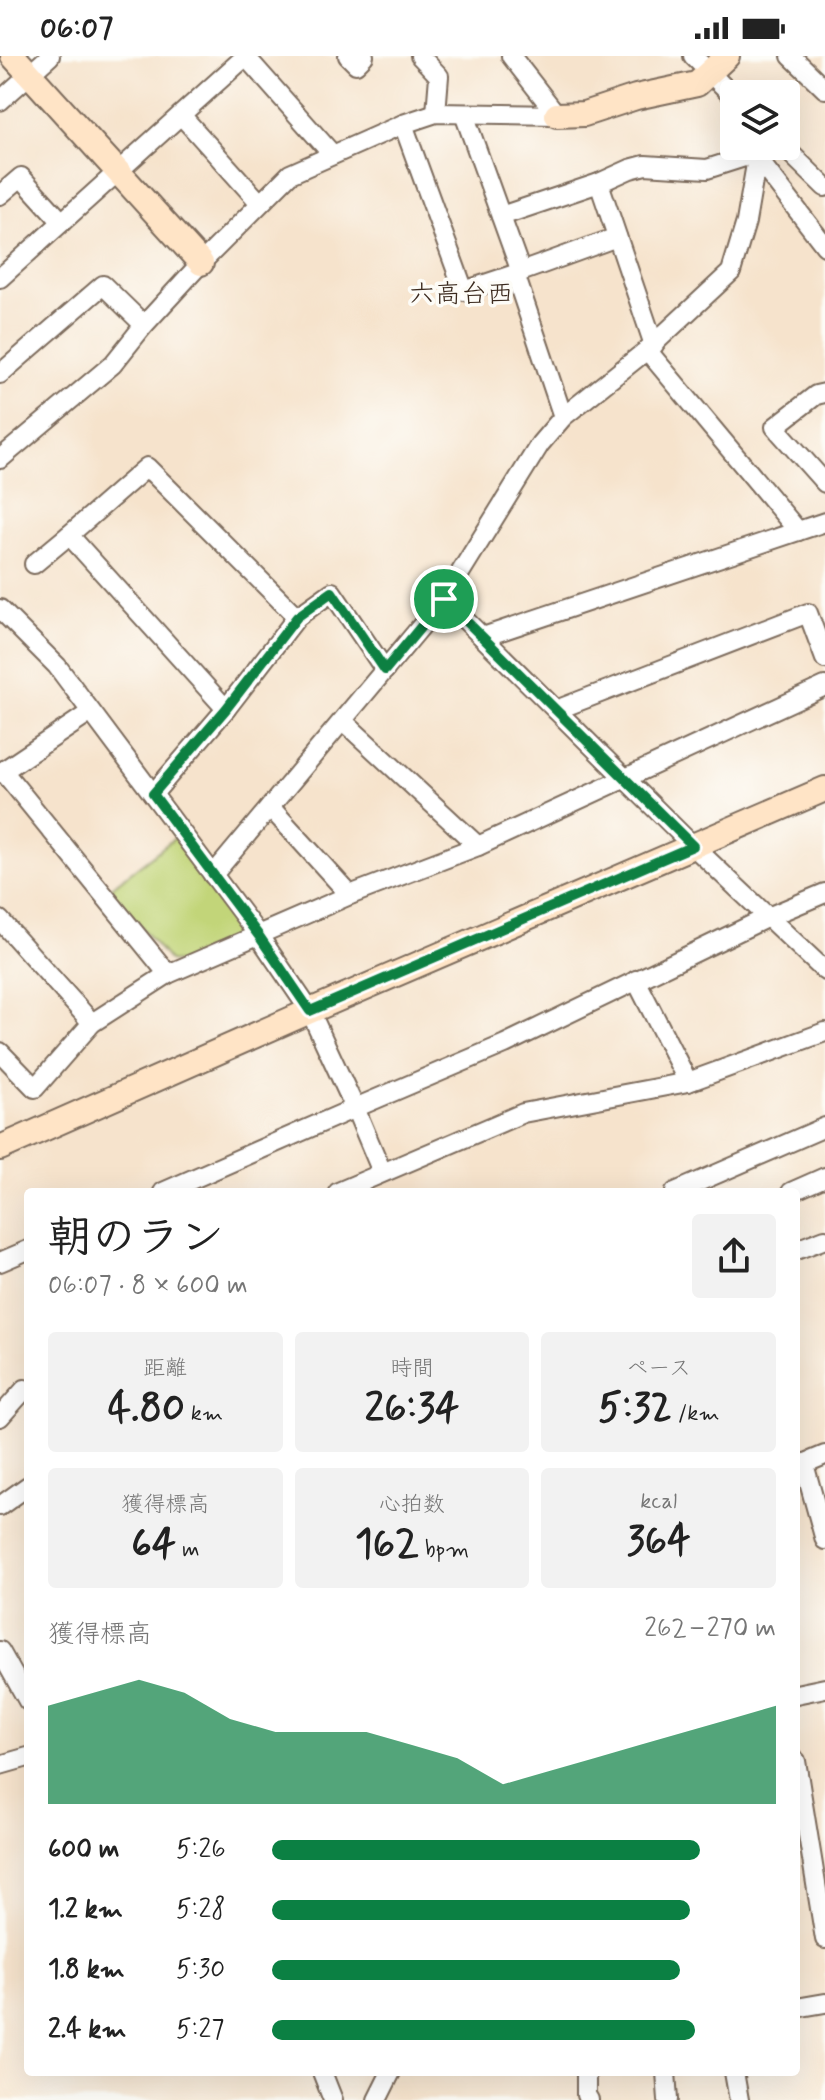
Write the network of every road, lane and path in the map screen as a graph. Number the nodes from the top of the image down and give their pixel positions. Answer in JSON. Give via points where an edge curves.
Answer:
{"nodes":[{"id":1,"x":13,"y":56,"type":"edge"},
{"id":2,"x":50,"y":56,"type":"edge"},
{"id":3,"x":246,"y":56,"type":"edge"},
{"id":4,"x":348,"y":56,"type":"edge"},
{"id":5,"x":364,"y":56,"type":"edge"},
{"id":6,"x":420,"y":56,"type":"edge"},
{"id":7,"x":511,"y":56,"type":"edge"},
{"id":8,"x":791,"y":56,"type":"edge"},
{"id":9,"x":710,"y":62,"type":"edge"},
{"id":10,"x":818,"y":71,"type":"edge"},
{"id":11,"x":30,"y":74,"type":"junction"},
{"id":12,"x":722,"y":80,"type":"edge"},
{"id":13,"x":825,"y":89,"type":"edge"},
{"id":14,"x":0,"y":101,"type":"edge"},
{"id":15,"x":436,"y":113,"type":"junction"},
{"id":16,"x":464,"y":114,"type":"junction"},
{"id":17,"x":181,"y":115,"type":"junction"},
{"id":18,"x":557,"y":115,"type":"junction"},
{"id":19,"x":403,"y":124,"type":"junction"},
{"id":20,"x":332,"y":154,"type":"junction"},
{"id":21,"x":735,"y":160,"type":"edge"},
{"id":22,"x":758,"y":160,"type":"edge"},
{"id":23,"x":764,"y":160,"type":"edge"},
{"id":24,"x":797,"y":160,"type":"edge"},
{"id":25,"x":119,"y":171,"type":"junction"},
{"id":26,"x":599,"y":183,"type":"junction"},
{"id":27,"x":825,"y":187,"type":"edge"},
{"id":28,"x":0,"y":195,"type":"edge"},
{"id":29,"x":260,"y":203,"type":"junction"},
{"id":30,"x":501,"y":216,"type":"junction"},
{"id":31,"x":62,"y":222,"type":"junction"},
{"id":32,"x":617,"y":237,"type":"junction"},
{"id":33,"x":825,"y":246,"type":"edge"},
{"id":34,"x":201,"y":263,"type":"junction"},
{"id":35,"x":518,"y":273,"type":"junction"},
{"id":36,"x":0,"y":278,"type":"edge"},
{"id":37,"x":144,"y":325,"type":"junction"},
{"id":38,"x":650,"y":348,"type":"junction"},
{"id":39,"x":0,"y":374,"type":"edge"},
{"id":40,"x":825,"y":393,"type":"edge"},
{"id":41,"x":563,"y":417,"type":"junction"},
{"id":42,"x":0,"y":459,"type":"edge"},
{"id":43,"x":825,"y":483,"type":"edge"},
{"id":44,"x":825,"y":522,"type":"edge"},
{"id":45,"x":798,"y":531,"type":"junction"},
{"id":46,"x":69,"y":535,"type":"junction"},
{"id":47,"x":34,"y":564,"type":"dead end"},
{"id":48,"x":444,"y":599,"type":"junction"},
{"id":49,"x":0,"y":609,"type":"edge"},
{"id":50,"x":297,"y":617,"type":"junction"},
{"id":51,"x":483,"y":637,"type":"junction"},
{"id":52,"x":825,"y":659,"type":"edge"},
{"id":53,"x":385,"y":670,"type":"junction"},
{"id":54,"x":825,"y":686,"type":"edge"},
{"id":55,"x":226,"y":709,"type":"junction"},
{"id":56,"x":556,"y":710,"type":"junction"},
{"id":57,"x":91,"y":712,"type":"junction"},
{"id":58,"x":343,"y":721,"type":"junction"},
{"id":59,"x":2,"y":772,"type":"edge"},
{"id":60,"x":625,"y":779,"type":"junction"},
{"id":61,"x":825,"y":789,"type":"edge"},
{"id":62,"x":153,"y":794,"type":"junction"},
{"id":63,"x":270,"y":807,"type":"junction"},
{"id":64,"x":478,"y":846,"type":"junction"},
{"id":65,"x":693,"y":846,"type":"junction"},
{"id":66,"x":213,"y":875,"type":"junction"},
{"id":67,"x":825,"y":893,"type":"edge"},
{"id":68,"x":350,"y":895,"type":"junction"},
{"id":69,"x":768,"y":917,"type":"junction"},
{"id":70,"x":0,"y":920,"type":"edge"},
{"id":71,"x":259,"y":936,"type":"junction"},
{"id":72,"x":825,"y":971,"type":"edge"},
{"id":73,"x":168,"y":974,"type":"junction"},
{"id":74,"x":636,"y":980,"type":"junction"},
{"id":75,"x":310,"y":1011,"type":"junction"},
{"id":76,"x":92,"y":1023,"type":"junction"},
{"id":77,"x":825,"y":1032,"type":"edge"},
{"id":78,"x":0,"y":1052,"type":"edge"},
{"id":79,"x":688,"y":1082,"type":"junction"},
{"id":80,"x":355,"y":1108,"type":"junction"},
{"id":81,"x":825,"y":1127,"type":"edge"},
{"id":82,"x":0,"y":1148,"type":"edge"},
{"id":83,"x":382,"y":1172,"type":"junction"},
{"id":84,"x":825,"y":1177,"type":"edge"},
{"id":85,"x":702,"y":1187,"type":"edge"},
{"id":86,"x":172,"y":1188,"type":"edge"},
{"id":87,"x":347,"y":1188,"type":"edge"},
{"id":88,"x":800,"y":1188,"type":"edge"},
{"id":89,"x":825,"y":1239,"type":"edge"},
{"id":90,"x":800,"y":1248,"type":"edge"},
{"id":91,"x":24,"y":1252,"type":"edge"},
{"id":92,"x":0,"y":1262,"type":"edge"},
{"id":93,"x":24,"y":1390,"type":"edge"},
{"id":94,"x":0,"y":1417,"type":"edge"},
{"id":95,"x":825,"y":1455,"type":"edge"},
{"id":96,"x":800,"y":1465,"type":"edge"},
{"id":97,"x":24,"y":1489,"type":"edge"},
{"id":98,"x":0,"y":1506,"type":"edge"},
{"id":99,"x":825,"y":1540,"type":"edge"},
{"id":100,"x":0,"y":1651,"type":"edge"},
{"id":101,"x":825,"y":1688,"type":"edge"},
{"id":102,"x":800,"y":1693,"type":"edge"},
{"id":103,"x":24,"y":1694,"type":"edge"},
{"id":104,"x":24,"y":1758,"type":"edge"},
{"id":105,"x":0,"y":1765,"type":"edge"},
{"id":106,"x":800,"y":1786,"type":"edge"},
{"id":107,"x":825,"y":1939,"type":"edge"},
{"id":108,"x":825,"y":2003,"type":"edge"},
{"id":109,"x":800,"y":2007,"type":"edge"},
{"id":110,"x":324,"y":2076,"type":"edge"},
{"id":111,"x":389,"y":2076,"type":"edge"},
{"id":112,"x":586,"y":2076,"type":"edge"},
{"id":113,"x":666,"y":2076,"type":"edge"},
{"id":114,"x":735,"y":2076,"type":"edge"},
{"id":115,"x":333,"y":2100,"type":"edge"},
{"id":116,"x":377,"y":2100,"type":"edge"},
{"id":117,"x":589,"y":2100,"type":"edge"},
{"id":118,"x":668,"y":2100,"type":"edge"},
{"id":119,"x":739,"y":2100,"type":"edge"}],
"edges":[{"from":1,"to":11,"type":"street"},
{"from":2,"to":11,"type":"street"},
{"from":3,"to":17,"type":"street"},
{"from":3,"to":20,"type":"street"},
{"from":4,"to":5,"type":"street","via":[[356,64]]},
{"from":6,"to":15,"type":"street","via":[[439,76]]},
{"from":7,"to":18,"type":"street"},
{"from":8,"to":10,"type":"street"},
{"from":9,"to":12,"type":"street"},
{"from":9,"to":18,"type":"street","via":[[697,84],[584,114]]},
{"from":10,"to":13,"type":"street"},
{"from":11,"to":14,"type":"street"},
{"from":11,"to":25,"type":"street"},
{"from":15,"to":16,"type":"street"},
{"from":15,"to":19,"type":"street"},
{"from":16,"to":18,"type":"street"},
{"from":16,"to":30,"type":"street"},
{"from":17,"to":25,"type":"street"},
{"from":17,"to":29,"type":"street"},
{"from":19,"to":20,"type":"street"},
{"from":19,"to":35,"type":"street","via":[[464,291]]},
{"from":20,"to":29,"type":"street","via":[[290,174]]},
{"from":21,"to":26,"type":"street","via":[[707,169],[645,165]]},
{"from":22,"to":38,"type":"street","via":[[731,272]]},
{"from":23,"to":33,"type":"street"},
{"from":24,"to":27,"type":"street"},
{"from":25,"to":31,"type":"street"},
{"from":25,"to":34,"type":"street"},
{"from":26,"to":30,"type":"street"},
{"from":26,"to":32,"type":"street"},
{"from":28,"to":31,"type":"street","via":[[21,177]]},
{"from":29,"to":34,"type":"street"},
{"from":30,"to":35,"type":"street"},
{"from":31,"to":36,"type":"street"},
{"from":32,"to":35,"type":"street"},
{"from":32,"to":38,"type":"street"},
{"from":34,"to":37,"type":"street"},
{"from":35,"to":41,"type":"street"},
{"from":37,"to":39,"type":"street","via":[[103,285]]},
{"from":37,"to":42,"type":"street","via":[[113,364]]},
{"from":38,"to":41,"type":"street"},
{"from":38,"to":45,"type":"street"},
{"from":40,"to":43,"type":"street","via":[[775,427]]},
{"from":41,"to":48,"type":"street","via":[[531,456]]},
{"from":44,"to":45,"type":"street"},
{"from":45,"to":51,"type":"street"},
{"from":46,"to":47,"type":"street"},
{"from":46,"to":50,"type":"street","via":[[147,467]]},
{"from":46,"to":55,"type":"street"},
{"from":48,"to":51,"type":"street"},
{"from":48,"to":53,"type":"street"},
{"from":49,"to":57,"type":"street","via":[[57,666]]},
{"from":50,"to":53,"type":"street","via":[[332,592]]},
{"from":50,"to":55,"type":"street"},
{"from":51,"to":56,"type":"street"},
{"from":52,"to":56,"type":"street","via":[[808,613]]},
{"from":53,"to":58,"type":"street"},
{"from":54,"to":60,"type":"street"},
{"from":55,"to":62,"type":"street"},
{"from":56,"to":60,"type":"street"},
{"from":57,"to":59,"type":"street"},
{"from":57,"to":62,"type":"street"},
{"from":58,"to":63,"type":"street"},
{"from":58,"to":64,"type":"street"},
{"from":59,"to":73,"type":"street"},
{"from":60,"to":64,"type":"street"},
{"from":60,"to":65,"type":"street"},
{"from":61,"to":65,"type":"street"},
{"from":62,"to":66,"type":"street"},
{"from":63,"to":66,"type":"street"},
{"from":63,"to":68,"type":"street"},
{"from":64,"to":68,"type":"street"},
{"from":65,"to":69,"type":"street"},
{"from":65,"to":75,"type":"street"},
{"from":66,"to":71,"type":"street"},
{"from":67,"to":69,"type":"street"},
{"from":68,"to":71,"type":"street"},
{"from":69,"to":72,"type":"street"},
{"from":69,"to":74,"type":"street"},
{"from":70,"to":76,"type":"street"},
{"from":71,"to":73,"type":"street"},
{"from":71,"to":75,"type":"street"},
{"from":73,"to":76,"type":"street"},
{"from":74,"to":79,"type":"street"},
{"from":74,"to":80,"type":"street"},
{"from":75,"to":80,"type":"street"},
{"from":75,"to":82,"type":"street"},
{"from":76,"to":78,"type":"street","via":[[35,1088]]},
{"from":77,"to":79,"type":"street"},
{"from":79,"to":83,"type":"street","via":[[523,1113]]},
{"from":80,"to":83,"type":"street"},
{"from":80,"to":86,"type":"street"},
{"from":81,"to":85,"type":"street"},
{"from":83,"to":87,"type":"street"},
{"from":84,"to":88,"type":"street"},
{"from":89,"to":90,"type":"street"},
{"from":91,"to":92,"type":"street"},
{"from":93,"to":94,"type":"street"},
{"from":95,"to":96,"type":"street"},
{"from":96,"to":99,"type":"street"},
{"from":97,"to":98,"type":"street"},
{"from":100,"to":103,"type":"street"},
{"from":101,"to":102,"type":"street"},
{"from":104,"to":105,"type":"street"},
{"from":106,"to":107,"type":"street"},
{"from":108,"to":109,"type":"street"},
{"from":110,"to":115,"type":"street"},
{"from":111,"to":116,"type":"street"},
{"from":112,"to":117,"type":"street"},
{"from":113,"to":118,"type":"street"},
{"from":114,"to":119,"type":"street"}]}
